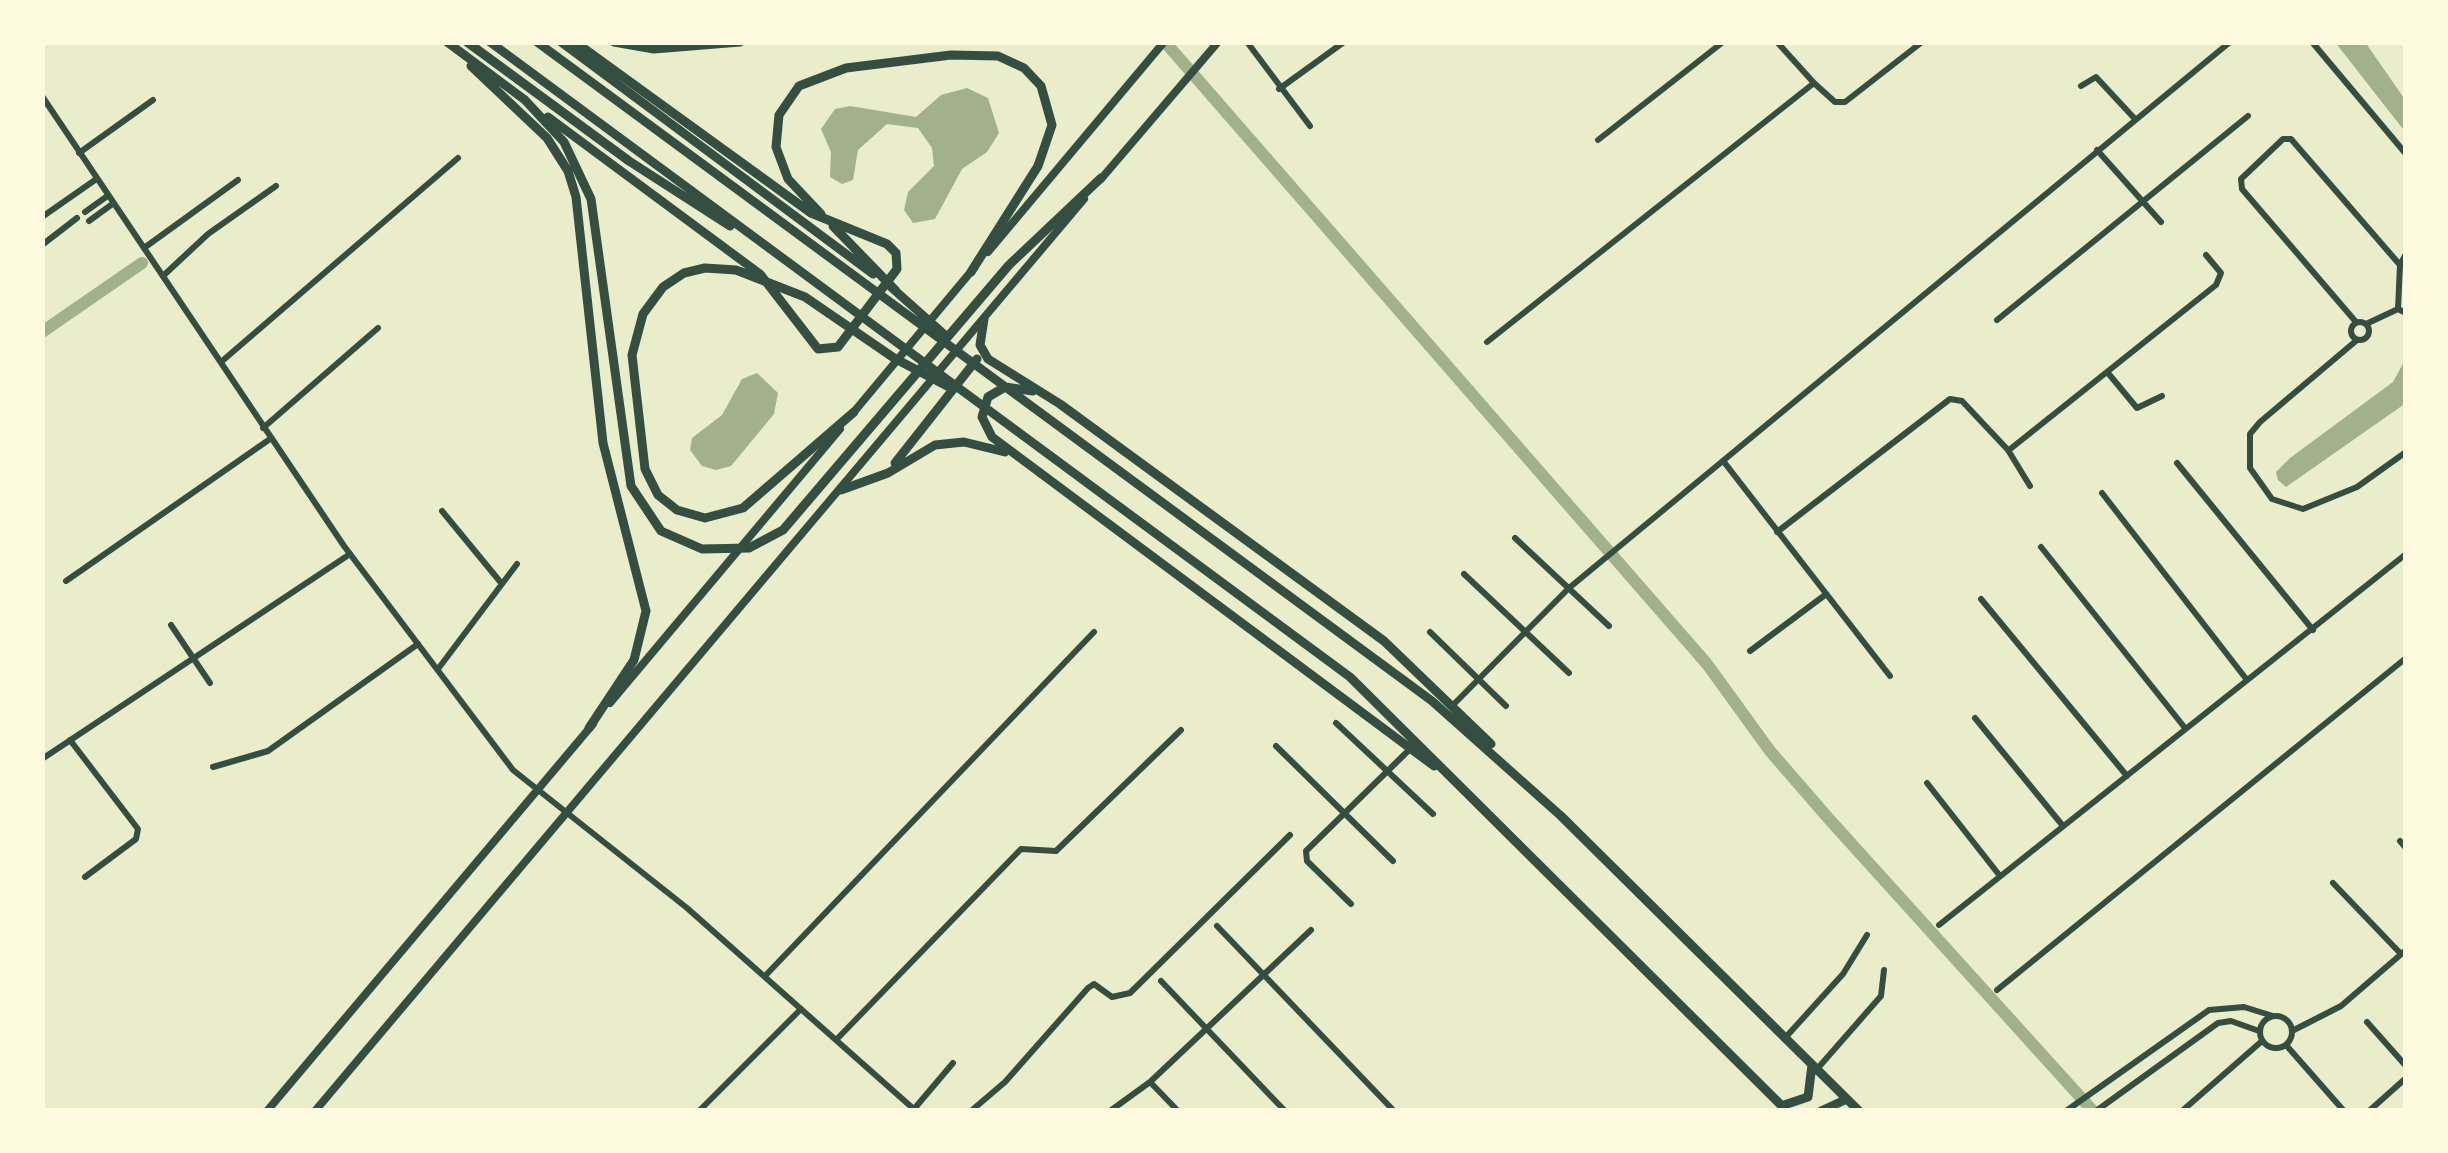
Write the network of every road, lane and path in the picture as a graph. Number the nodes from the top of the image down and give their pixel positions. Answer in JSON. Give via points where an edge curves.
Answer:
{"nodes":[{"id":1,"x":446,"y":42,"type":"edge"},
{"id":2,"x":466,"y":42,"type":"edge"},
{"id":3,"x":490,"y":42,"type":"edge"},
{"id":4,"x":538,"y":42,"type":"edge"},
{"id":5,"x":561,"y":42,"type":"edge"},
{"id":6,"x":575,"y":42,"type":"edge"},
{"id":7,"x":614,"y":42,"type":"edge"},
{"id":8,"x":740,"y":42,"type":"edge"},
{"id":9,"x":1164,"y":42,"type":"edge"},
{"id":10,"x":1218,"y":42,"type":"edge"},
{"id":11,"x":1246,"y":42,"type":"edge"},
{"id":12,"x":1344,"y":42,"type":"edge"},
{"id":13,"x":1723,"y":42,"type":"edge"},
{"id":14,"x":1778,"y":42,"type":"edge"},
{"id":15,"x":1922,"y":42,"type":"edge"},
{"id":16,"x":2230,"y":42,"type":"edge"},
{"id":17,"x":2312,"y":42,"type":"edge"},
{"id":18,"x":1814,"y":83,"type":"junction"},
{"id":19,"x":2081,"y":86,"type":"dead end"},
{"id":20,"x":1279,"y":89,"type":"junction"},
{"id":21,"x":528,"y":94,"type":"junction"},
{"id":22,"x":42,"y":96,"type":"edge"},
{"id":23,"x":153,"y":100,"type":"dead end"},
{"id":24,"x":2248,"y":116,"type":"dead end"},
{"id":25,"x":2135,"y":119,"type":"junction"},
{"id":26,"x":1310,"y":127,"type":"dead end"},
{"id":27,"x":1598,"y":140,"type":"dead end"},
{"id":28,"x":2097,"y":150,"type":"junction"},
{"id":29,"x":2405,"y":150,"type":"edge"},
{"id":30,"x":79,"y":153,"type":"junction"},
{"id":31,"x":458,"y":158,"type":"dead end"},
{"id":32,"x":1101,"y":178,"type":"junction"},
{"id":33,"x":95,"y":180,"type":"junction"},
{"id":34,"x":238,"y":180,"type":"dead end"},
{"id":35,"x":276,"y":186,"type":"dead end"},
{"id":36,"x":109,"y":201,"type":"junction"},
{"id":37,"x":2141,"y":202,"type":"junction"},
{"id":38,"x":42,"y":217,"type":"edge"},
{"id":39,"x":2161,"y":222,"type":"dead end"},
{"id":40,"x":42,"y":245,"type":"edge"},
{"id":41,"x":144,"y":248,"type":"junction"},
{"id":42,"x":2406,"y":254,"type":"edge"},
{"id":43,"x":2206,"y":255,"type":"dead end"},
{"id":44,"x":781,"y":257,"type":"junction"},
{"id":45,"x":2400,"y":265,"type":"junction"},
{"id":46,"x":971,"y":272,"type":"junction"},
{"id":47,"x":163,"y":276,"type":"junction"},
{"id":48,"x":896,"y":291,"type":"junction"},
{"id":49,"x":2402,"y":311,"type":"edge"},
{"id":50,"x":984,"y":319,"type":"junction"},
{"id":51,"x":1997,"y":320,"type":"dead end"},
{"id":52,"x":2356,"y":322,"type":"junction"},
{"id":53,"x":2366,"y":324,"type":"junction"},
{"id":54,"x":378,"y":328,"type":"dead end"},
{"id":55,"x":2357,"y":340,"type":"junction"},
{"id":56,"x":1486,"y":342,"type":"dead end"},
{"id":57,"x":980,"y":348,"type":"junction"},
{"id":58,"x":962,"y":353,"type":"junction"},
{"id":59,"x":221,"y":362,"type":"junction"},
{"id":60,"x":2107,"y":372,"type":"junction"},
{"id":61,"x":1044,"y":394,"type":"junction"},
{"id":62,"x":970,"y":396,"type":"junction"},
{"id":63,"x":2162,"y":396,"type":"dead end"},
{"id":64,"x":854,"y":412,"type":"junction"},
{"id":65,"x":263,"y":428,"type":"junction"},
{"id":66,"x":270,"y":439,"type":"junction"},
{"id":67,"x":2008,"y":451,"type":"junction"},
{"id":68,"x":2406,"y":452,"type":"edge"},
{"id":69,"x":1724,"y":462,"type":"junction"},
{"id":70,"x":2177,"y":463,"type":"dead end"},
{"id":71,"x":1036,"y":470,"type":"junction"},
{"id":72,"x":888,"y":473,"type":"junction"},
{"id":73,"x":2030,"y":486,"type":"dead end"},
{"id":74,"x":841,"y":490,"type":"junction"},
{"id":75,"x":2102,"y":494,"type":"dead end"},
{"id":76,"x":442,"y":511,"type":"dead end"},
{"id":77,"x":1777,"y":532,"type":"junction"},
{"id":78,"x":1515,"y":538,"type":"dead end"},
{"id":79,"x":2041,"y":547,"type":"dead end"},
{"id":80,"x":350,"y":554,"type":"junction"},
{"id":81,"x":2406,"y":554,"type":"edge"},
{"id":82,"x":517,"y":564,"type":"dead end"},
{"id":83,"x":1465,"y":574,"type":"dead end"},
{"id":84,"x":66,"y":581,"type":"dead end"},
{"id":85,"x":502,"y":584,"type":"junction"},
{"id":86,"x":1569,"y":588,"type":"junction"},
{"id":87,"x":1826,"y":595,"type":"junction"},
{"id":88,"x":1981,"y":599,"type":"dead end"},
{"id":89,"x":171,"y":626,"type":"dead end"},
{"id":90,"x":1609,"y":626,"type":"dead end"},
{"id":91,"x":1525,"y":630,"type":"junction"},
{"id":92,"x":2313,"y":630,"type":"junction"},
{"id":93,"x":1094,"y":632,"type":"dead end"},
{"id":94,"x":1430,"y":632,"type":"dead end"},
{"id":95,"x":418,"y":644,"type":"junction"},
{"id":96,"x":1750,"y":651,"type":"dead end"},
{"id":97,"x":193,"y":658,"type":"junction"},
{"id":98,"x":2406,"y":658,"type":"edge"},
{"id":99,"x":438,"y":669,"type":"junction"},
{"id":100,"x":1569,"y":674,"type":"dead end"},
{"id":101,"x":1890,"y":676,"type":"dead end"},
{"id":102,"x":1478,"y":679,"type":"junction"},
{"id":103,"x":2247,"y":680,"type":"junction"},
{"id":104,"x":210,"y":683,"type":"dead end"},
{"id":105,"x":1454,"y":704,"type":"junction"},
{"id":106,"x":1506,"y":706,"type":"dead end"},
{"id":107,"x":1975,"y":718,"type":"dead end"},
{"id":108,"x":1336,"y":723,"type":"dead end"},
{"id":109,"x":590,"y":728,"type":"junction"},
{"id":110,"x":2185,"y":728,"type":"junction"},
{"id":111,"x":1181,"y":730,"type":"dead end"},
{"id":112,"x":70,"y":740,"type":"junction"},
{"id":113,"x":1276,"y":746,"type":"dead end"},
{"id":114,"x":1411,"y":748,"type":"junction"},
{"id":115,"x":42,"y":759,"type":"edge"},
{"id":116,"x":213,"y":767,"type":"dead end"},
{"id":117,"x":1388,"y":773,"type":"junction"},
{"id":118,"x":2127,"y":776,"type":"junction"},
{"id":119,"x":1927,"y":783,"type":"dead end"},
{"id":120,"x":1534,"y":790,"type":"junction"},
{"id":121,"x":1465,"y":791,"type":"junction"},
{"id":122,"x":537,"y":792,"type":"junction"},
{"id":123,"x":568,"y":812,"type":"junction"},
{"id":124,"x":1343,"y":813,"type":"junction"},
{"id":125,"x":1433,"y":814,"type":"dead end"},
{"id":126,"x":2062,"y":826,"type":"junction"},
{"id":127,"x":1290,"y":835,"type":"dead end"},
{"id":128,"x":1393,"y":861,"type":"dead end"},
{"id":129,"x":2000,"y":876,"type":"junction"},
{"id":130,"x":85,"y":877,"type":"dead end"},
{"id":131,"x":2333,"y":883,"type":"dead end"},
{"id":132,"x":1351,"y":904,"type":"dead end"},
{"id":133,"x":1939,"y":925,"type":"dead end"},
{"id":134,"x":1217,"y":926,"type":"dead end"},
{"id":135,"x":1311,"y":930,"type":"dead end"},
{"id":136,"x":1867,"y":935,"type":"dead end"},
{"id":137,"x":2403,"y":952,"type":"edge"},
{"id":138,"x":1884,"y":970,"type":"dead end"},
{"id":139,"x":765,"y":976,"type":"junction"},
{"id":140,"x":1264,"y":976,"type":"junction"},
{"id":141,"x":1161,"y":980,"type":"dead end"},
{"id":142,"x":1997,"y":990,"type":"dead end"},
{"id":143,"x":802,"y":1009,"type":"junction"},
{"id":144,"x":2273,"y":1016,"type":"junction"},
{"id":145,"x":2367,"y":1022,"type":"dead end"},
{"id":146,"x":1206,"y":1028,"type":"junction"},
{"id":147,"x":2260,"y":1031,"type":"junction"},
{"id":148,"x":2291,"y":1031,"type":"junction"},
{"id":149,"x":1785,"y":1038,"type":"junction"},
{"id":150,"x":837,"y":1039,"type":"junction"},
{"id":151,"x":2262,"y":1041,"type":"junction"},
{"id":152,"x":2286,"y":1045,"type":"junction"},
{"id":153,"x":952,"y":1064,"type":"dead end"},
{"id":154,"x":2406,"y":1066,"type":"edge"},
{"id":155,"x":1815,"y":1068,"type":"junction"},
{"id":156,"x":2406,"y":1078,"type":"edge"},
{"id":157,"x":1150,"y":1082,"type":"junction"},
{"id":158,"x":1847,"y":1099,"type":"junction"},
{"id":159,"x":1777,"y":1101,"type":"junction"},
{"id":160,"x":912,"y":1109,"type":"edge"},
{"id":161,"x":267,"y":1111,"type":"edge"},
{"id":162,"x":315,"y":1111,"type":"edge"},
{"id":163,"x":699,"y":1111,"type":"edge"},
{"id":164,"x":971,"y":1111,"type":"edge"},
{"id":165,"x":1110,"y":1111,"type":"edge"},
{"id":166,"x":1178,"y":1111,"type":"edge"},
{"id":167,"x":1285,"y":1111,"type":"edge"},
{"id":168,"x":1394,"y":1111,"type":"edge"},
{"id":169,"x":1786,"y":1111,"type":"edge"},
{"id":170,"x":1820,"y":1111,"type":"edge"},
{"id":171,"x":1859,"y":1111,"type":"edge"},
{"id":172,"x":2066,"y":1111,"type":"edge"},
{"id":173,"x":2096,"y":1111,"type":"edge"},
{"id":174,"x":2182,"y":1111,"type":"edge"},
{"id":175,"x":2344,"y":1111,"type":"edge"},
{"id":176,"x":2369,"y":1111,"type":"edge"}],
"edges":[{"from":1,"to":21,"type":"main road"},
{"from":1,"to":109,"type":"main road","via":[[547,138],[576,196],[603,442],[646,611],[634,660]]},
{"from":2,"to":21,"type":"main road"},
{"from":3,"to":44,"type":"main road"},
{"from":4,"to":58,"type":"main road"},
{"from":5,"to":48,"type":"main road"},
{"from":6,"to":21,"type":"main road","via":[[811,213],[893,248],[897,269],[843,342],[826,351],[812,345],[760,274]]},
{"from":7,"to":8,"type":"main road","via":[[654,49]]},
{"from":9,"to":46,"type":"main road"},
{"from":10,"to":32,"type":"main road"},
{"from":11,"to":20,"type":"street"},
{"from":12,"to":20,"type":"street"},
{"from":13,"to":27,"type":"street"},
{"from":14,"to":18,"type":"street"},
{"from":15,"to":18,"type":"street","via":[[1845,102]]},
{"from":16,"to":25,"type":"street"},
{"from":17,"to":29,"type":"street"},
{"from":18,"to":56,"type":"street"},
{"from":19,"to":25,"type":"street","via":[[2096,77]]},
{"from":20,"to":26,"type":"street"},
{"from":21,"to":32,"type":"main road","via":[[587,185],[631,486],[661,531],[702,549],[749,548],[783,530],[1009,265]]},
{"from":21,"to":44,"type":"main road"},
{"from":22,"to":30,"type":"street"},
{"from":23,"to":30,"type":"street"},
{"from":24,"to":37,"type":"street"},
{"from":25,"to":28,"type":"street"},
{"from":28,"to":37,"type":"street"},
{"from":28,"to":69,"type":"street"},
{"from":30,"to":33,"type":"street"},
{"from":31,"to":59,"type":"street"},
{"from":32,"to":50,"type":"main road"},
{"from":33,"to":36,"type":"street"},
{"from":33,"to":38,"type":"street"},
{"from":34,"to":41,"type":"street"},
{"from":35,"to":47,"type":"street"},
{"from":36,"to":40,"type":"street"},
{"from":36,"to":41,"type":"street"},
{"from":37,"to":39,"type":"street"},
{"from":37,"to":51,"type":"street"},
{"from":41,"to":47,"type":"street"},
{"from":42,"to":45,"type":"street"},
{"from":43,"to":60,"type":"street","via":[[2221,273],[2216,285]]},
{"from":44,"to":62,"type":"main road"},
{"from":45,"to":49,"type":"street"},
{"from":45,"to":52,"type":"street","via":[[2291,139],[2241,178],[2242,189]]},
{"from":46,"to":48,"type":"main road","via":[[1038,166],[1052,125],[1034,77],[998,56],[972,53],[831,71],[800,86],[779,115],[776,147],[788,179]]},
{"from":46,"to":64,"type":"main road"},
{"from":47,"to":59,"type":"street"},
{"from":48,"to":58,"type":"main road"},
{"from":49,"to":53,"type":"street"},
{"from":50,"to":57,"type":"main road"},
{"from":50,"to":74,"type":"main road"},
{"from":52,"to":53,"type":"street"},
{"from":52,"to":55,"type":"street","via":[[2350,330]]},
{"from":53,"to":55,"type":"street","via":[[2367,337]]},
{"from":54,"to":65,"type":"street"},
{"from":55,"to":68,"type":"street","via":[[2260,422],[2247,449],[2250,468],[2272,499],[2303,509],[2357,487]]},
{"from":57,"to":61,"type":"main road"},
{"from":57,"to":72,"type":"main road","via":[[973,368]]},
{"from":58,"to":120,"type":"main road","via":[[1420,692]]},
{"from":59,"to":65,"type":"street"},
{"from":60,"to":63,"type":"street","via":[[2137,408]]},
{"from":60,"to":67,"type":"street"},
{"from":61,"to":71,"type":"main road","via":[[1002,388],[982,412],[992,437]]},
{"from":61,"to":105,"type":"main road","via":[[1384,641]]},
{"from":62,"to":64,"type":"main road","via":[[789,289],[736,270],[705,268],[663,287],[635,334],[645,469],[677,510],[722,516],[751,503]]},
{"from":62,"to":121,"type":"main road","via":[[1365,690]]},
{"from":64,"to":109,"type":"main road"},
{"from":65,"to":66,"type":"street"},
{"from":66,"to":80,"type":"street"},
{"from":66,"to":84,"type":"street"},
{"from":67,"to":73,"type":"street"},
{"from":67,"to":77,"type":"street","via":[[1962,401],[1950,399]]},
{"from":69,"to":77,"type":"street"},
{"from":69,"to":86,"type":"street"},
{"from":70,"to":92,"type":"street"},
{"from":71,"to":72,"type":"main road","via":[[999,450],[954,442],[917,452]]},
{"from":71,"to":114,"type":"main road"},
{"from":72,"to":74,"type":"main road"},
{"from":74,"to":123,"type":"main road"},
{"from":75,"to":103,"type":"street"},
{"from":76,"to":85,"type":"street"},
{"from":77,"to":87,"type":"street"},
{"from":78,"to":86,"type":"street"},
{"from":79,"to":110,"type":"street"},
{"from":80,"to":95,"type":"street"},
{"from":80,"to":97,"type":"street"},
{"from":81,"to":92,"type":"street"},
{"from":82,"to":85,"type":"street"},
{"from":83,"to":91,"type":"street"},
{"from":85,"to":99,"type":"street"},
{"from":86,"to":90,"type":"street"},
{"from":86,"to":91,"type":"street"},
{"from":87,"to":96,"type":"street"},
{"from":87,"to":101,"type":"street"},
{"from":88,"to":118,"type":"street"},
{"from":89,"to":97,"type":"street"},
{"from":91,"to":100,"type":"street"},
{"from":91,"to":102,"type":"street"},
{"from":92,"to":103,"type":"street"},
{"from":93,"to":139,"type":"street"},
{"from":94,"to":102,"type":"street"},
{"from":95,"to":99,"type":"street"},
{"from":95,"to":116,"type":"street","via":[[268,751]]},
{"from":97,"to":104,"type":"street"},
{"from":97,"to":112,"type":"street"},
{"from":98,"to":142,"type":"street"},
{"from":99,"to":122,"type":"street"},
{"from":102,"to":105,"type":"street"},
{"from":102,"to":106,"type":"street"},
{"from":103,"to":110,"type":"street"},
{"from":105,"to":120,"type":"main road"},
{"from":107,"to":126,"type":"street"},
{"from":108,"to":117,"type":"street"},
{"from":109,"to":122,"type":"main road"},
{"from":110,"to":118,"type":"street"},
{"from":111,"to":150,"type":"street","via":[[1056,851],[1021,849]]},
{"from":112,"to":115,"type":"street"},
{"from":112,"to":130,"type":"street","via":[[138,829],[131,844]]},
{"from":113,"to":124,"type":"street"},
{"from":114,"to":117,"type":"street"},
{"from":114,"to":121,"type":"main road"},
{"from":117,"to":124,"type":"street"},
{"from":117,"to":125,"type":"street"},
{"from":118,"to":126,"type":"street"},
{"from":119,"to":129,"type":"street"},
{"from":120,"to":149,"type":"main road"},
{"from":121,"to":159,"type":"main road"},
{"from":122,"to":123,"type":"street"},
{"from":122,"to":161,"type":"main road"},
{"from":123,"to":139,"type":"street"},
{"from":123,"to":162,"type":"main road"},
{"from":124,"to":128,"type":"street"},
{"from":124,"to":132,"type":"street","via":[[1305,856]]},
{"from":126,"to":129,"type":"street"},
{"from":127,"to":164,"type":"street","via":[[1130,993],[1112,997],[1088,988]]},
{"from":129,"to":133,"type":"street"},
{"from":131,"to":137,"type":"street"},
{"from":134,"to":140,"type":"street"},
{"from":135,"to":140,"type":"street"},
{"from":136,"to":149,"type":"street"},
{"from":137,"to":148,"type":"street","via":[[2341,1006]]},
{"from":138,"to":155,"type":"street","via":[[1881,996]]},
{"from":139,"to":143,"type":"street"},
{"from":140,"to":146,"type":"street"},
{"from":140,"to":168,"type":"street"},
{"from":141,"to":146,"type":"street"},
{"from":143,"to":150,"type":"street"},
{"from":143,"to":163,"type":"street"},
{"from":144,"to":147,"type":"street"},
{"from":144,"to":148,"type":"street"},
{"from":144,"to":172,"type":"street","via":[[2243,1007],[2210,1010]]},
{"from":145,"to":154,"type":"street"},
{"from":146,"to":157,"type":"street"},
{"from":146,"to":167,"type":"street"},
{"from":147,"to":151,"type":"street"},
{"from":147,"to":173,"type":"street","via":[[2218,1023]]},
{"from":148,"to":152,"type":"street"},
{"from":149,"to":155,"type":"main road"},
{"from":150,"to":160,"type":"street"},
{"from":151,"to":152,"type":"street"},
{"from":151,"to":174,"type":"street"},
{"from":152,"to":175,"type":"street"},
{"from":153,"to":160,"type":"street"},
{"from":155,"to":158,"type":"main road"},
{"from":155,"to":159,"type":"main road","via":[[1808,1097],[1790,1106]]},
{"from":156,"to":176,"type":"street"},
{"from":157,"to":165,"type":"street"},
{"from":157,"to":166,"type":"street"},
{"from":158,"to":170,"type":"main road"},
{"from":158,"to":171,"type":"main road"},
{"from":159,"to":169,"type":"main road"}]}
